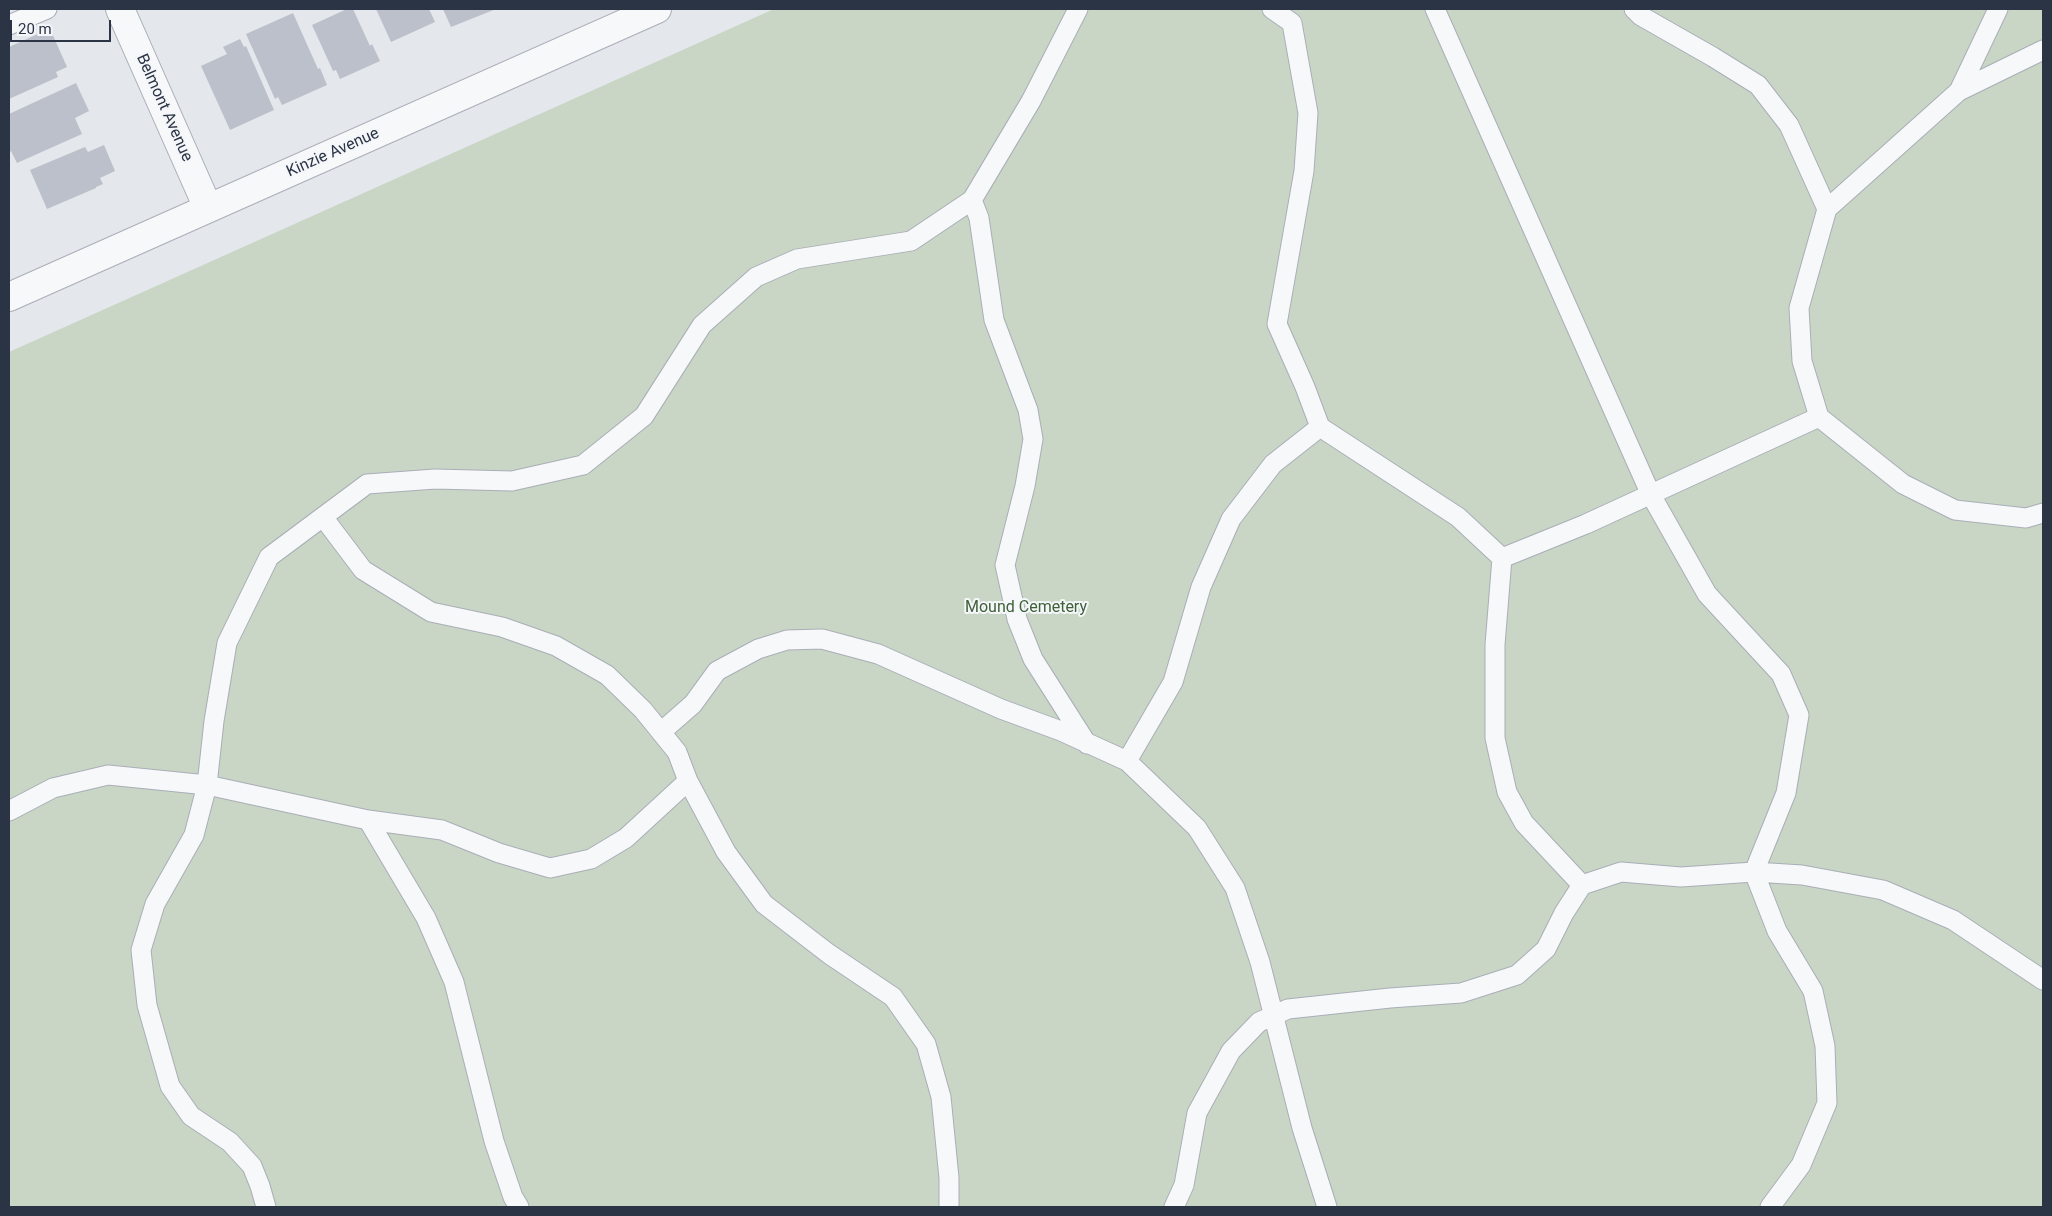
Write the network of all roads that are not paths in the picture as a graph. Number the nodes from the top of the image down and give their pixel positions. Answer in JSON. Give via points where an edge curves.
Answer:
{"nodes":[{"id":1,"x":46,"y":9,"type":"edge"},
{"id":2,"x":120,"y":9,"type":"edge"},
{"id":3,"x":657,"y":9,"type":"edge"},
{"id":4,"x":1078,"y":9,"type":"edge"},
{"id":5,"x":1272,"y":9,"type":"edge"},
{"id":6,"x":1434,"y":9,"type":"edge"},
{"id":7,"x":1634,"y":9,"type":"edge"},
{"id":8,"x":1998,"y":9,"type":"edge"},
{"id":9,"x":1296,"y":16,"type":"edge"},
{"id":10,"x":9,"y":26,"type":"edge"},
{"id":11,"x":2043,"y":50,"type":"edge"},
{"id":12,"x":1959,"y":91,"type":"junction"},
{"id":13,"x":972,"y":200,"type":"junction"},
{"id":14,"x":208,"y":208,"type":"junction"},
{"id":15,"x":1827,"y":209,"type":"junction"},
{"id":16,"x":9,"y":297,"type":"edge"},
{"id":17,"x":1819,"y":417,"type":"junction"},
{"id":18,"x":1320,"y":427,"type":"junction"},
{"id":19,"x":1651,"y":495,"type":"junction"},
{"id":20,"x":2043,"y":513,"type":"edge"},
{"id":21,"x":323,"y":517,"type":"junction"},
{"id":22,"x":1502,"y":558,"type":"junction"},
{"id":23,"x":661,"y":732,"type":"junction"},
{"id":24,"x":1087,"y":744,"type":"junction"},
{"id":25,"x":1127,"y":761,"type":"junction"},
{"id":26,"x":688,"y":781,"type":"junction"},
{"id":27,"x":207,"y":785,"type":"junction"},
{"id":28,"x":9,"y":810,"type":"edge"},
{"id":29,"x":368,"y":820,"type":"junction"},
{"id":30,"x":1754,"y":872,"type":"junction"},
{"id":31,"x":1582,"y":885,"type":"junction"},
{"id":32,"x":2043,"y":980,"type":"edge"},
{"id":33,"x":1273,"y":1016,"type":"junction"},
{"id":34,"x":266,"y":1207,"type":"edge"},
{"id":35,"x":519,"y":1207,"type":"edge"},
{"id":36,"x":949,"y":1207,"type":"edge"},
{"id":37,"x":1174,"y":1207,"type":"edge"},
{"id":38,"x":1327,"y":1207,"type":"edge"},
{"id":39,"x":1770,"y":1207,"type":"edge"}],
"edges":[{"from":1,"to":10,"type":"lane"},
{"from":2,"to":14,"type":"street","name":"Belmont Avenue"},
{"from":3,"to":14,"type":"street","name":"Kinzie Avenue"},
{"from":4,"to":13,"type":"lane","via":[[1031,101]]},
{"from":5,"to":9,"type":"lane"},
{"from":6,"to":19,"type":"lane"},
{"from":7,"to":15,"type":"lane","via":[[1758,85],[1789,126]]},
{"from":8,"to":12,"type":"lane"},
{"from":9,"to":18,"type":"lane","via":[[1308,113],[1304,171],[1277,324]]},
{"from":11,"to":12,"type":"lane"},
{"from":12,"to":15,"type":"lane"},
{"from":13,"to":21,"type":"lane","via":[[911,240],[797,259],[756,276],[702,325],[644,416],[583,466],[512,481],[435,479],[367,484]]},
{"from":13,"to":24,"type":"lane","via":[[978,218],[994,320],[1028,410],[1034,439],[1005,565],[1017,619],[1033,659]]},
{"from":14,"to":16,"type":"street","name":"Kinzie Avenue"},
{"from":15,"to":17,"type":"lane","via":[[1799,308],[1802,361]]},
{"from":17,"to":19,"type":"lane"},
{"from":17,"to":20,"type":"lane","via":[[1903,484],[1955,510],[2026,518]]},
{"from":18,"to":22,"type":"lane","via":[[1458,517]]},
{"from":18,"to":25,"type":"lane","via":[[1273,464],[1231,519],[1201,587],[1173,682]]},
{"from":19,"to":22,"type":"lane"},
{"from":19,"to":30,"type":"lane","via":[[1707,594],[1781,674],[1799,715],[1786,793]]},
{"from":21,"to":23,"type":"lane","via":[[362,570],[431,612],[502,627],[556,646],[607,675]]},
{"from":21,"to":27,"type":"lane","via":[[269,557],[227,643]]},
{"from":22,"to":31,"type":"lane","via":[[1495,645],[1495,738],[1507,792],[1524,823]]},
{"from":23,"to":24,"type":"lane","via":[[693,704],[716,671],[758,649],[787,640],[822,639],[878,654]]},
{"from":23,"to":26,"type":"lane","via":[[677,752]]},
{"from":24,"to":25,"type":"lane"},
{"from":25,"to":33,"type":"lane","via":[[1197,828],[1235,888],[1260,962]]},
{"from":26,"to":29,"type":"lane","via":[[626,838],[591,859],[550,868],[499,853],[442,830]]},
{"from":26,"to":36,"type":"lane","via":[[726,852],[764,904],[829,954],[893,997],[926,1044],[941,1097]]},
{"from":27,"to":28,"type":"lane","via":[[108,775],[53,788]]},
{"from":27,"to":29,"type":"lane"},
{"from":27,"to":34,"type":"lane","via":[[194,835],[155,904],[141,950],[147,1005],[170,1086],[191,1116],[230,1142],[252,1166]]},
{"from":29,"to":35,"type":"lane","via":[[426,918],[454,982],[494,1141]]},
{"from":30,"to":31,"type":"lane","via":[[1681,877],[1621,872]]},
{"from":30,"to":32,"type":"lane","via":[[1802,875],[1882,890],[1952,920]]},
{"from":30,"to":39,"type":"lane","via":[[1777,931],[1813,991],[1825,1046],[1827,1103],[1801,1165]]},
{"from":31,"to":33,"type":"lane","via":[[1546,949],[1517,975],[1460,993],[1288,1009]]},
{"from":33,"to":37,"type":"lane","via":[[1259,1022],[1231,1051],[1196,1113],[1184,1185]]},
{"from":33,"to":38,"type":"lane","via":[[1302,1128]]}]}
